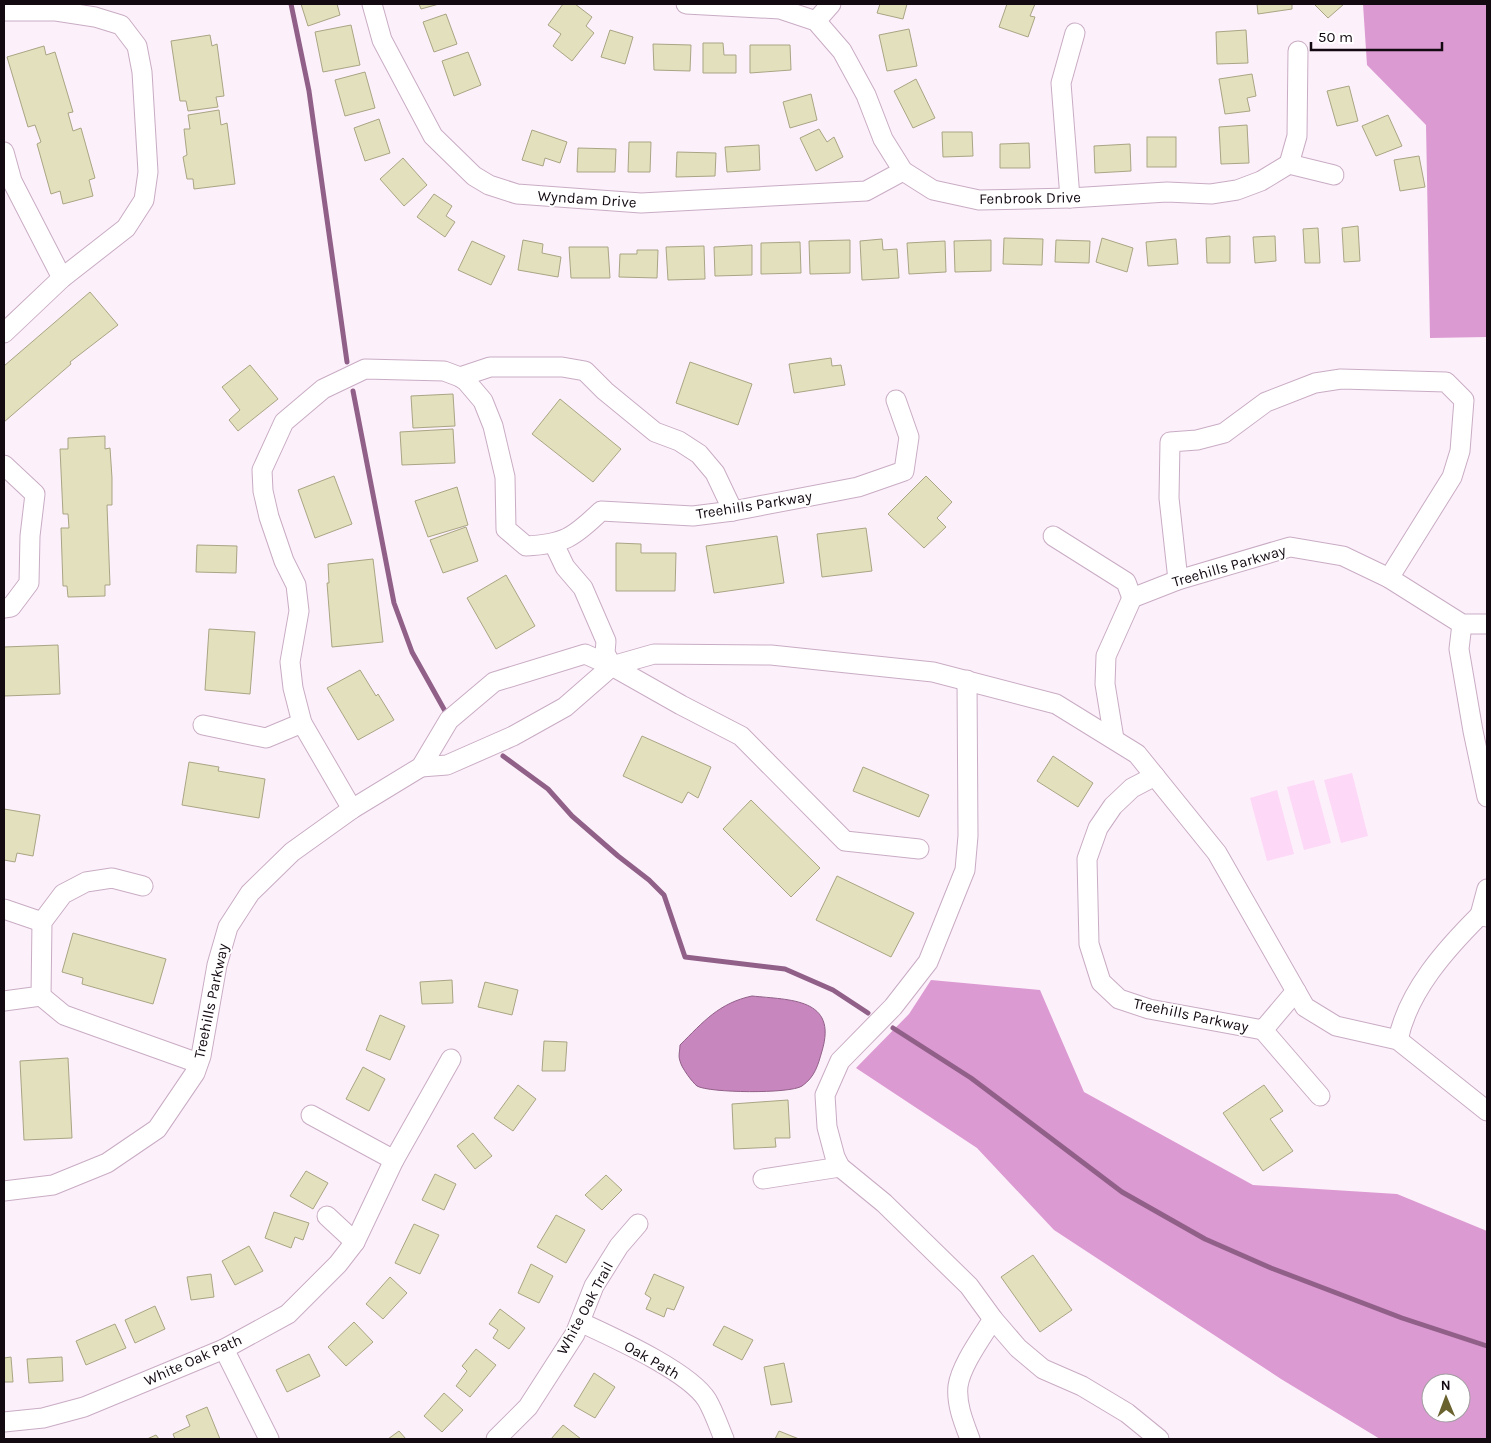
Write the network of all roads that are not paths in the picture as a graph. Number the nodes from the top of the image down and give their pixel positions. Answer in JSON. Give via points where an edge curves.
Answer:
{"nodes":[{"id":1,"x":372,"y":4,"type":"edge"},
{"id":2,"x":686,"y":4,"type":"edge"},
{"id":3,"x":831,"y":4,"type":"edge"},
{"id":4,"x":4,"y":11,"type":"edge"},
{"id":5,"x":816,"y":21,"type":"junction"},
{"id":6,"x":1076,"y":33,"type":"dead end"},
{"id":7,"x":1298,"y":51,"type":"dead end"},
{"id":8,"x":4,"y":152,"type":"edge"},
{"id":9,"x":1289,"y":164,"type":"junction"},
{"id":10,"x":903,"y":171,"type":"junction"},
{"id":11,"x":1334,"y":175,"type":"dead end"},
{"id":12,"x":1070,"y":198,"type":"junction"},
{"id":13,"x":62,"y":278,"type":"junction"},
{"id":14,"x":4,"y":333,"type":"edge"},
{"id":15,"x":460,"y":377,"type":"junction"},
{"id":16,"x":896,"y":400,"type":"dead end"},
{"id":17,"x":4,"y":465,"type":"edge"},
{"id":18,"x":733,"y":511,"type":"junction"},
{"id":19,"x":1053,"y":536,"type":"dead end"},
{"id":20,"x":554,"y":544,"type":"junction"},
{"id":21,"x":1389,"y":578,"type":"junction"},
{"id":22,"x":1178,"y":580,"type":"junction"},
{"id":23,"x":1132,"y":598,"type":"junction"},
{"id":24,"x":4,"y":608,"type":"edge"},
{"id":25,"x":1462,"y":624,"type":"junction"},
{"id":26,"x":1487,"y":624,"type":"edge"},
{"id":27,"x":612,"y":666,"type":"junction"},
{"id":28,"x":967,"y":680,"type":"junction"},
{"id":29,"x":302,"y":723,"type":"junction"},
{"id":30,"x":203,"y":725,"type":"dead end"},
{"id":31,"x":1114,"y":739,"type":"junction"},
{"id":32,"x":421,"y":766,"type":"junction"},
{"id":33,"x":1155,"y":776,"type":"junction"},
{"id":34,"x":1487,"y":797,"type":"edge"},
{"id":35,"x":352,"y":809,"type":"junction"},
{"id":36,"x":919,"y":849,"type":"dead end"},
{"id":37,"x":143,"y":886,"type":"dead end"},
{"id":38,"x":1487,"y":889,"type":"edge"},
{"id":39,"x":4,"y":909,"type":"edge"},
{"id":40,"x":1484,"y":916,"type":"edge"},
{"id":41,"x":42,"y":922,"type":"junction"},
{"id":42,"x":1296,"y":991,"type":"junction"},
{"id":43,"x":41,"y":996,"type":"junction"},
{"id":44,"x":4,"y":1001,"type":"edge"},
{"id":45,"x":1263,"y":1030,"type":"junction"},
{"id":46,"x":1398,"y":1040,"type":"junction"},
{"id":47,"x":451,"y":1059,"type":"dead end"},
{"id":48,"x":198,"y":1063,"type":"junction"},
{"id":49,"x":1320,"y":1096,"type":"dead end"},
{"id":50,"x":1487,"y":1111,"type":"edge"},
{"id":51,"x":311,"y":1115,"type":"dead end"},
{"id":52,"x":394,"y":1160,"type":"junction"},
{"id":53,"x":840,"y":1167,"type":"junction"},
{"id":54,"x":763,"y":1179,"type":"dead end"},
{"id":55,"x":4,"y":1191,"type":"edge"},
{"id":56,"x":327,"y":1216,"type":"dead end"},
{"id":57,"x":638,"y":1224,"type":"dead end"},
{"id":58,"x":354,"y":1242,"type":"junction"},
{"id":59,"x":993,"y":1319,"type":"junction"},
{"id":60,"x":580,"y":1322,"type":"junction"},
{"id":61,"x":224,"y":1349,"type":"junction"},
{"id":62,"x":4,"y":1422,"type":"edge"},
{"id":63,"x":268,"y":1439,"type":"edge"},
{"id":64,"x":496,"y":1439,"type":"edge"},
{"id":65,"x":724,"y":1439,"type":"edge"},
{"id":66,"x":970,"y":1439,"type":"edge"},
{"id":67,"x":1159,"y":1439,"type":"edge"}],
"edges":[{"from":1,"to":10,"type":"street","name":"Wyndam Drive","via":[[382,40],[433,136],[474,176],[517,194],[641,202],[866,191]]},
{"from":2,"to":5,"type":"street","via":[[780,10]]},
{"from":3,"to":5,"type":"street"},
{"from":4,"to":13,"type":"street","via":[[56,11],[95,17],[122,25],[137,46],[142,72],[148,172],[144,200],[126,228]]},
{"from":5,"to":10,"type":"street","name":"Fenbrook Drive","via":[[842,51],[866,95],[883,138]]},
{"from":6,"to":12,"type":"street","via":[[1061,83]]},
{"from":7,"to":9,"type":"street","via":[[1297,136]]},
{"from":8,"to":13,"type":"street","via":[[12,181]]},
{"from":9,"to":11,"type":"street"},
{"from":9,"to":12,"type":"street","name":"Fenbrook Drive","via":[[1261,182],[1237,190],[1211,194],[1167,192]]},
{"from":10,"to":12,"type":"street","name":"Fenbrook Drive","via":[[933,190],[979,200]]},
{"from":13,"to":14,"type":"street"},
{"from":15,"to":18,"type":"street","via":[[490,367],[562,367],[585,371],[655,432],[679,441],[699,454],[715,473]]},
{"from":15,"to":20,"type":"street","name":"Treehills Parkway","via":[[483,401],[493,426],[505,476],[506,529],[526,546]]},
{"from":15,"to":29,"type":"street","via":[[444,371],[365,369],[323,389],[284,422],[262,470],[263,491],[284,561],[296,585],[299,611],[290,662]]},
{"from":16,"to":18,"type":"street","name":"Treehills Parkway","via":[[909,437],[904,471],[858,487]]},
{"from":17,"to":24,"type":"street","via":[[36,494],[30,536],[30,583],[11,607]]},
{"from":18,"to":20,"type":"street","name":"Treehills Parkway","via":[[693,516],[601,511],[578,533]]},
{"from":19,"to":23,"type":"street","via":[[1126,582]]},
{"from":20,"to":27,"type":"street","via":[[564,567],[583,588],[606,642]]},
{"from":21,"to":22,"type":"street","name":"Treehills Parkway","via":[[1343,556],[1290,547]]},
{"from":21,"to":22,"type":"street","via":[[1452,477],[1460,451],[1464,400],[1446,382],[1341,379],[1315,383],[1266,402],[1224,433],[1170,442],[1168,498]]},
{"from":21,"to":25,"type":"street","name":"Treehills Parkway"},
{"from":22,"to":23,"type":"street","name":"Treehills Parkway"},
{"from":23,"to":31,"type":"street","via":[[1106,656],[1105,684]]},
{"from":25,"to":26,"type":"street"},
{"from":25,"to":34,"type":"street","via":[[1459,649]]},
{"from":27,"to":28,"type":"street","via":[[654,654],[771,656],[933,672]]},
{"from":27,"to":32,"type":"street","via":[[565,708],[514,736],[446,766]]},
{"from":27,"to":32,"type":"street","name":"Treehills Parkway","via":[[585,654],[494,682],[449,720]]},
{"from":27,"to":36,"type":"street","name":"Treehills Parkway","via":[[741,736],[845,841]]},
{"from":28,"to":31,"type":"street","via":[[1056,704]]},
{"from":28,"to":53,"type":"street","via":[[968,836],[965,870],[928,962],[893,1008],[840,1061],[825,1095],[827,1127]]},
{"from":29,"to":30,"type":"street","via":[[266,738]]},
{"from":29,"to":35,"type":"street"},
{"from":31,"to":33,"type":"street","via":[[1138,754]]},
{"from":32,"to":35,"type":"street","name":"Treehills Parkway"},
{"from":33,"to":42,"type":"street","via":[[1217,853]]},
{"from":33,"to":45,"type":"street","name":"Treehills Parkway","via":[[1132,788],[1113,806],[1098,828],[1087,859],[1090,944],[1101,982],[1119,1000]]},
{"from":35,"to":48,"type":"street","name":"Treehills Parkway","via":[[292,852],[250,893],[228,927],[217,965]]},
{"from":37,"to":41,"type":"street","via":[[112,878],[86,882],[63,894]]},
{"from":38,"to":40,"type":"street"},
{"from":39,"to":41,"type":"street"},
{"from":40,"to":46,"type":"street","via":[[1454,941],[1419,989],[1402,1020]]},
{"from":41,"to":43,"type":"street"},
{"from":42,"to":45,"type":"street","name":"Treehills Parkway"},
{"from":42,"to":46,"type":"street","via":[[1305,1007],[1336,1026]]},
{"from":43,"to":44,"type":"street"},
{"from":43,"to":48,"type":"street","via":[[64,1015]]},
{"from":45,"to":49,"type":"street"},
{"from":46,"to":50,"type":"street"},
{"from":47,"to":52,"type":"street","name":"White Oak Path"},
{"from":48,"to":55,"type":"street","name":"Treehills Parkway","via":[[195,1073],[157,1129],[107,1162],[53,1185]]},
{"from":51,"to":52,"type":"street"},
{"from":52,"to":58,"type":"street","name":"White Oak Path"},
{"from":53,"to":54,"type":"street"},
{"from":53,"to":59,"type":"street","via":[[932,1248],[969,1286]]},
{"from":56,"to":58,"type":"street"},
{"from":57,"to":60,"type":"street","name":"White Oak Trail","via":[[619,1246],[594,1286]]},
{"from":58,"to":61,"type":"street","name":"White Oak Path","via":[[338,1264],[288,1314]]},
{"from":59,"to":66,"type":"street","via":[[958,1385],[958,1400]]},
{"from":59,"to":67,"type":"street","via":[[1042,1369],[1082,1386],[1127,1413]]},
{"from":60,"to":64,"type":"street","name":"White Oak Trail","via":[[528,1407]]},
{"from":60,"to":65,"type":"street","name":"Oak Path","via":[[677,1371],[707,1399]]},
{"from":61,"to":62,"type":"street","name":"White Oak Path","via":[[84,1407],[43,1418]]},
{"from":61,"to":63,"type":"street"}]}
